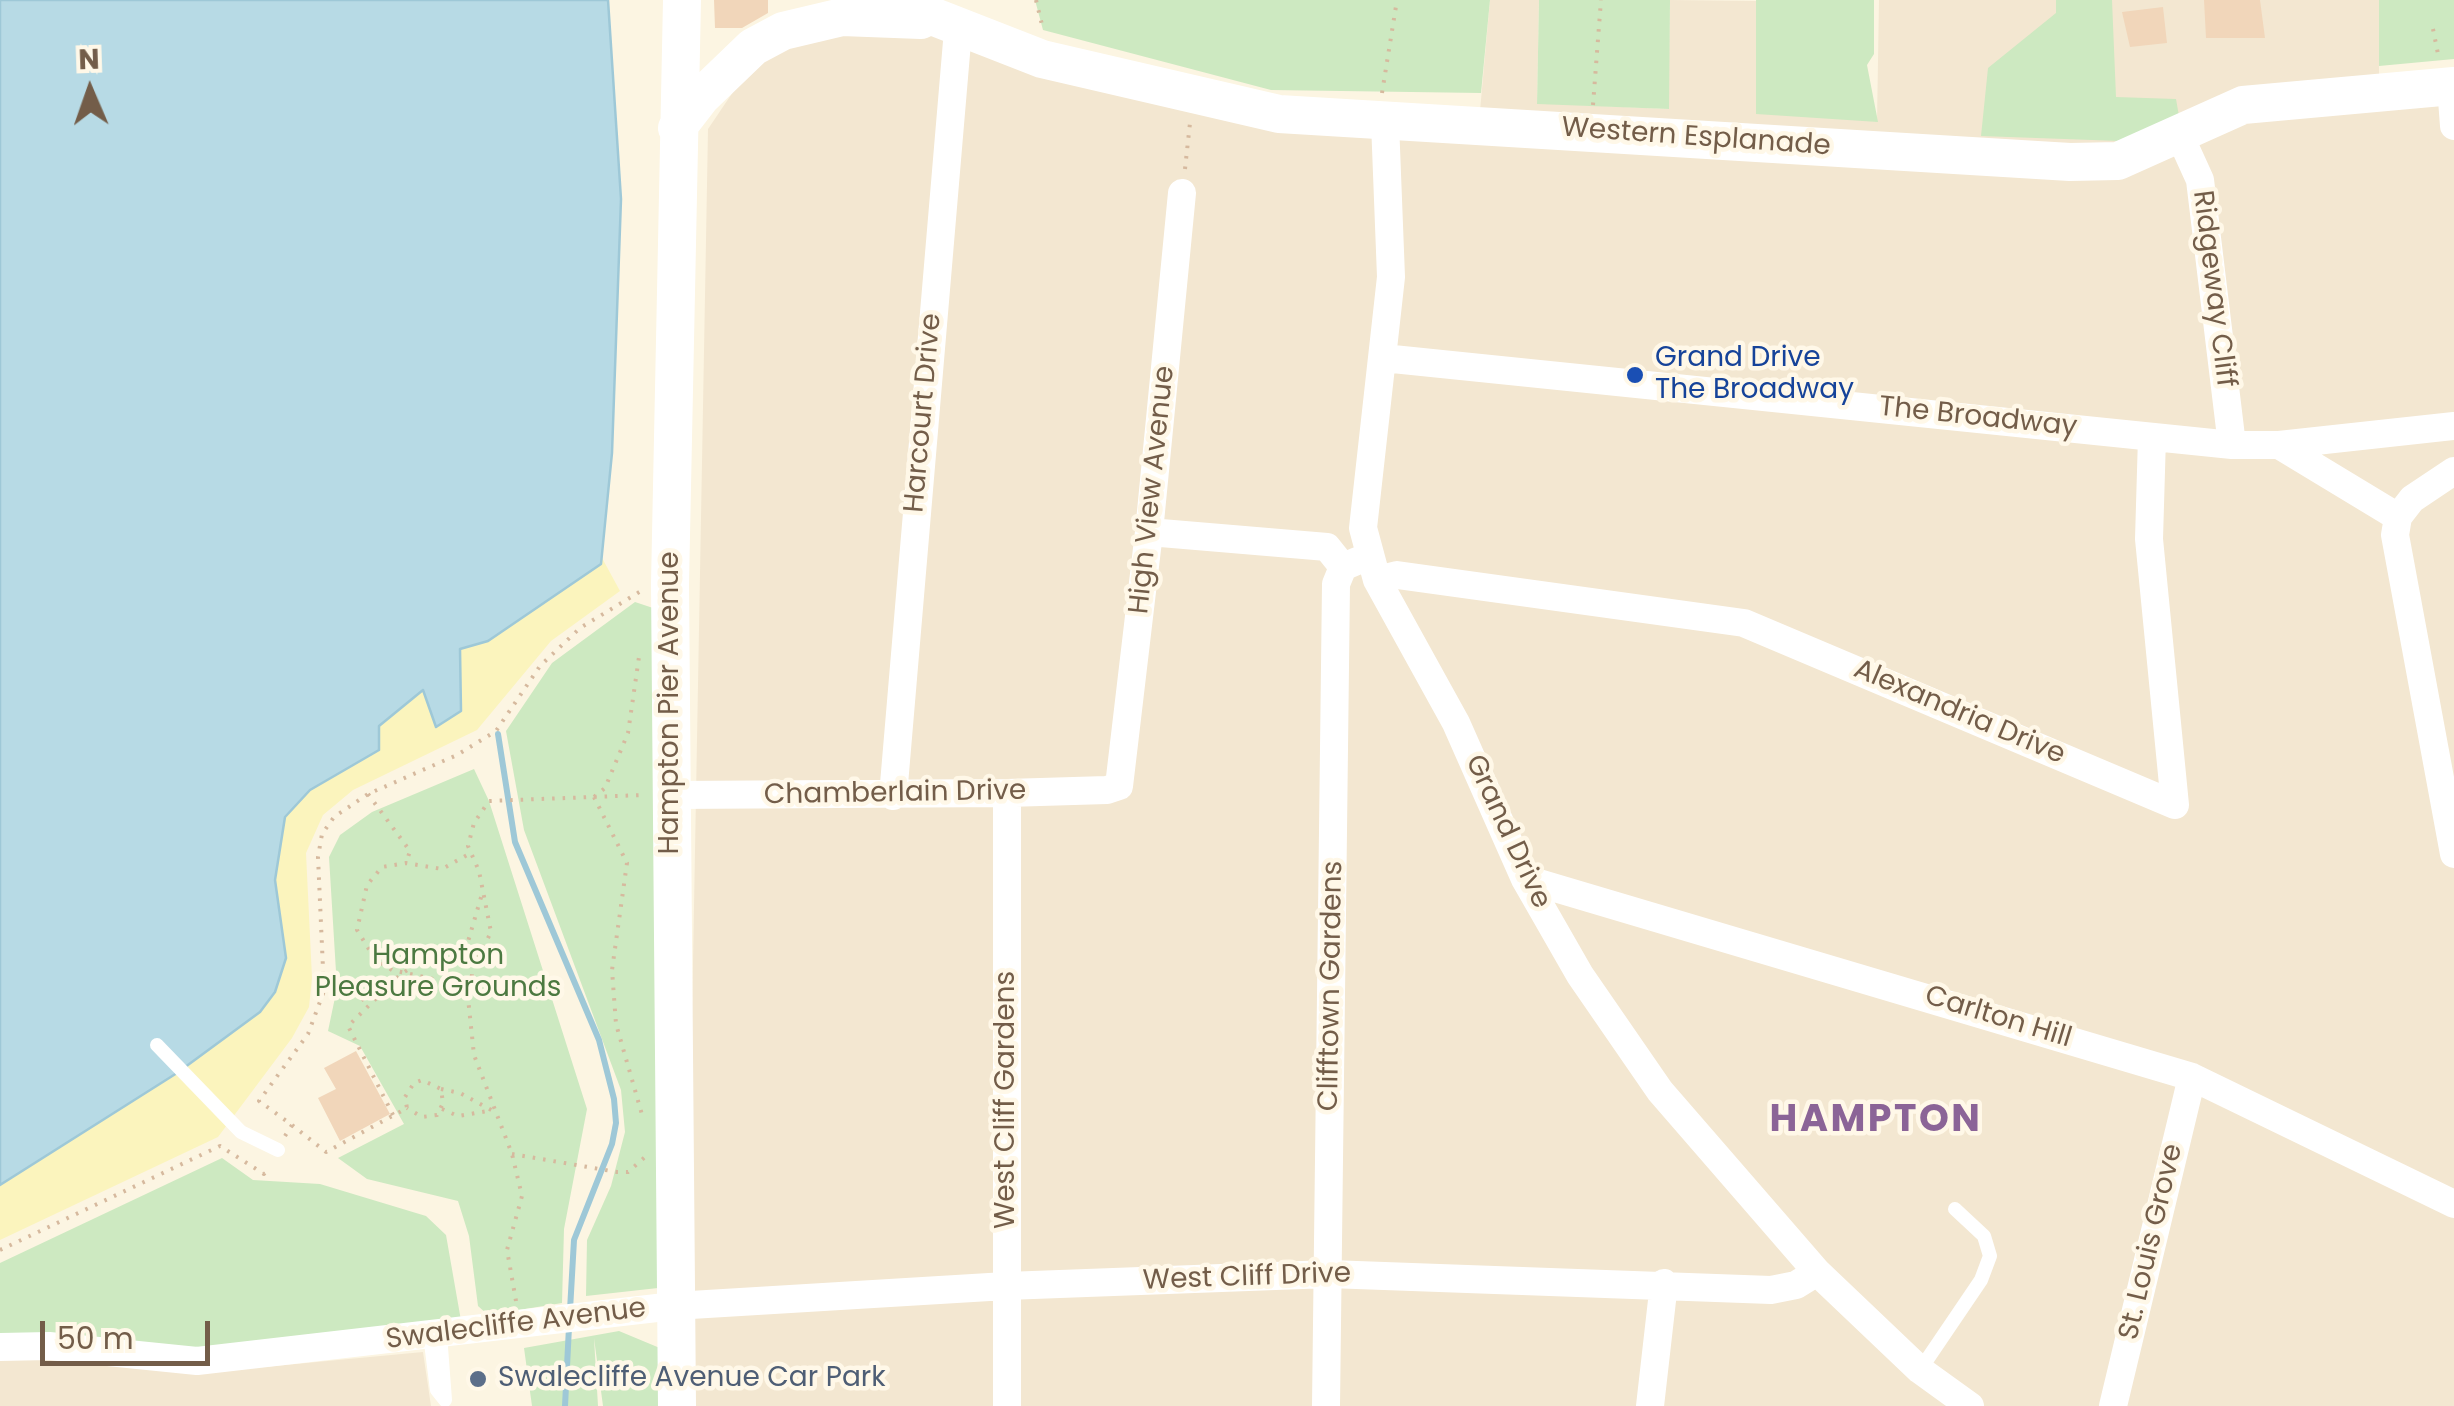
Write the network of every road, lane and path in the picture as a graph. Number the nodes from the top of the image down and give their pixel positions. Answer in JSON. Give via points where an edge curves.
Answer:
{"nodes":[{"id":1,"x":891,"y":0,"type":"edge"},
{"id":2,"x":1397,"y":0,"type":"edge"},
{"id":3,"x":1602,"y":0,"type":"edge"},
{"id":4,"x":834,"y":10,"type":"edge"},
{"id":5,"x":681,"y":15,"type":"edge"},
{"id":6,"x":948,"y":25,"type":"junction"},
{"id":7,"x":719,"y":78,"type":"junction"},
{"id":8,"x":2452,"y":86,"type":"edge"},
{"id":9,"x":1192,"y":97,"type":"junction"},
{"id":10,"x":1385,"y":122,"type":"junction"},
{"id":11,"x":2454,"y":126,"type":"edge"},
{"id":12,"x":677,"y":128,"type":"junction"},
{"id":13,"x":1592,"y":130,"type":"junction"},
{"id":14,"x":2180,"y":136,"type":"junction"},
{"id":15,"x":1182,"y":193,"type":"joint"},
{"id":16,"x":1383,"y":358,"type":"junction"},
{"id":17,"x":2454,"y":426,"type":"edge"},
{"id":18,"x":2152,"y":436,"type":"junction"},
{"id":19,"x":2232,"y":445,"type":"junction"},
{"id":20,"x":2278,"y":445,"type":"junction"},
{"id":21,"x":2454,"y":471,"type":"edge"},
{"id":22,"x":2398,"y":517,"type":"junction"},
{"id":23,"x":1149,"y":532,"type":"junction"},
{"id":24,"x":1362,"y":568,"type":"junction"},
{"id":25,"x":641,"y":605,"type":"dead end"},
{"id":26,"x":640,"y":653,"type":"dead end"},
{"id":27,"x":1118,"y":786,"type":"joint"},
{"id":28,"x":368,"y":794,"type":"junction"},
{"id":29,"x":1007,"y":794,"type":"junction"},
{"id":30,"x":671,"y":795,"type":"junction"},
{"id":31,"x":892,"y":796,"type":"junction"},
{"id":32,"x":594,"y":797,"type":"junction"},
{"id":33,"x":470,"y":854,"type":"junction"},
{"id":34,"x":2454,"y":854,"type":"edge"},
{"id":35,"x":406,"y":863,"type":"junction"},
{"id":36,"x":1525,"y":879,"type":"junction"},
{"id":37,"x":483,"y":889,"type":"junction"},
{"id":38,"x":401,"y":974,"type":"junction"},
{"id":39,"x":324,"y":983,"type":"junction"},
{"id":40,"x":468,"y":998,"type":"junction"},
{"id":41,"x":367,"y":1004,"type":"junction"},
{"id":42,"x":158,"y":1046,"type":"dead end"},
{"id":43,"x":2192,"y":1078,"type":"junction"},
{"id":44,"x":441,"y":1089,"type":"junction"},
{"id":45,"x":407,"y":1108,"type":"junction"},
{"id":46,"x":442,"y":1109,"type":"junction"},
{"id":47,"x":491,"y":1111,"type":"junction"},
{"id":48,"x":393,"y":1115,"type":"junction"},
{"id":49,"x":644,"y":1120,"type":"dead end"},
{"id":50,"x":292,"y":1125,"type":"junction"},
{"id":51,"x":278,"y":1150,"type":"junction"},
{"id":52,"x":512,"y":1154,"type":"junction"},
{"id":53,"x":647,"y":1155,"type":"dead end"},
{"id":54,"x":2454,"y":1204,"type":"edge"},
{"id":55,"x":1955,"y":1210,"type":"dead end"},
{"id":56,"x":0,"y":1250,"type":"edge"},
{"id":57,"x":1817,"y":1272,"type":"junction"},
{"id":58,"x":1329,"y":1274,"type":"junction"},
{"id":59,"x":1664,"y":1284,"type":"junction"},
{"id":60,"x":1006,"y":1286,"type":"junction"},
{"id":61,"x":674,"y":1306,"type":"junction"},
{"id":62,"x":530,"y":1324,"type":"junction"},
{"id":63,"x":0,"y":1346,"type":"edge"},
{"id":64,"x":1920,"y":1370,"type":"junction"},
{"id":65,"x":677,"y":1406,"type":"edge"},
{"id":66,"x":1008,"y":1406,"type":"edge"},
{"id":67,"x":1326,"y":1406,"type":"edge"},
{"id":68,"x":1650,"y":1406,"type":"edge"},
{"id":69,"x":1970,"y":1406,"type":"edge"},
{"id":70,"x":2113,"y":1406,"type":"edge"}],
"edges":[{"from":1,"to":6,"type":"street","name":"Western Esplanade"},
{"from":2,"to":10,"type":"path","via":[[1382,95]]},
{"from":3,"to":13,"type":"path"},
{"from":4,"to":6,"type":"street","name":"Western Esplanade"},
{"from":4,"to":7,"type":"street","name":"Western Esplanade","via":[[753,47]]},
{"from":5,"to":7,"type":"street"},
{"from":5,"to":12,"type":"street","name":"Hampton Pier Avenue"},
{"from":6,"to":9,"type":"street","name":"Western Esplanade","via":[[1042,58]]},
{"from":6,"to":31,"type":"street","name":"Harcourt Drive"},
{"from":7,"to":12,"type":"street","name":"Western Esplanade"},
{"from":8,"to":11,"type":"street"},
{"from":8,"to":14,"type":"street","name":"Western Esplanade","via":[[2243,105]]},
{"from":9,"to":10,"type":"street","name":"Western Esplanade","via":[[1279,114]]},
{"from":9,"to":15,"type":"path"},
{"from":10,"to":13,"type":"street","name":"Western Esplanade"},
{"from":10,"to":16,"type":"street","name":"Grand Drive","via":[[1391,277]]},
{"from":12,"to":30,"type":"street","name":"Hampton Pier Avenue"},
{"from":13,"to":14,"type":"street","name":"Western Esplanade","via":[[2070,162],[2118,161]]},
{"from":14,"to":19,"type":"street","name":"Ridgeway Cliff","via":[[2200,180]]},
{"from":15,"to":23,"type":"street","name":"High View Avenue"},
{"from":16,"to":18,"type":"street","name":"The Broadway"},
{"from":16,"to":24,"type":"street","name":"Grand Drive","via":[[1365,487]]},
{"from":17,"to":20,"type":"street","name":"The Broadway"},
{"from":18,"to":19,"type":"street","name":"The Broadway"},
{"from":18,"to":24,"type":"street","name":"Alexandria Drive","via":[[2148,539],[2175,805],[1744,623]]},
{"from":19,"to":20,"type":"street","name":"The Broadway"},
{"from":20,"to":22,"type":"street"},
{"from":21,"to":22,"type":"street"},
{"from":22,"to":34,"type":"street","via":[[2396,551]]},
{"from":23,"to":24,"type":"street","via":[[1327,547]]},
{"from":23,"to":27,"type":"street","name":"High View Avenue"},
{"from":24,"to":36,"type":"street","name":"Grand Drive","via":[[1456,724]]},
{"from":24,"to":58,"type":"street","name":"Clifftown Gardens","via":[[1336,584]]},
{"from":25,"to":28,"type":"path","via":[[644,590],[580,628],[540,666],[496,730]]},
{"from":26,"to":32,"type":"path","via":[[628,733]]},
{"from":27,"to":29,"type":"street","name":"Chamberlain Drive"},
{"from":28,"to":35,"type":"path","via":[[410,850]]},
{"from":28,"to":39,"type":"path","via":[[322,834]]},
{"from":29,"to":31,"type":"street","name":"Chamberlain Drive"},
{"from":29,"to":60,"type":"street","name":"West Cliff Gardens"},
{"from":30,"to":31,"type":"street","name":"Chamberlain Drive"},
{"from":30,"to":32,"type":"path"},
{"from":30,"to":61,"type":"street","name":"Hampton Pier Avenue"},
{"from":32,"to":33,"type":"path","via":[[489,802],[474,823]]},
{"from":32,"to":49,"type":"path","via":[[627,863],[612,970],[616,1024]]},
{"from":33,"to":35,"type":"path","via":[[442,869]]},
{"from":33,"to":37,"type":"path"},
{"from":35,"to":38,"type":"path","via":[[382,867],[368,884],[357,930],[374,958]]},
{"from":36,"to":43,"type":"street","name":"Carlton Hill"},
{"from":36,"to":57,"type":"street","name":"Grand Drive","via":[[1580,976],[1660,1091]]},
{"from":37,"to":38,"type":"path","via":[[467,945]]},
{"from":37,"to":40,"type":"path","via":[[492,932],[473,969]]},
{"from":38,"to":40,"type":"path","via":[[456,984]]},
{"from":38,"to":41,"type":"path"},
{"from":39,"to":41,"type":"path","via":[[352,986]]},
{"from":39,"to":50,"type":"path","via":[[308,1034],[259,1101]]},
{"from":40,"to":47,"type":"path","via":[[474,1055]]},
{"from":41,"to":48,"type":"path","via":[[348,1026]]},
{"from":42,"to":51,"type":"lane","via":[[241,1132]]},
{"from":43,"to":54,"type":"street","name":"Carlton Hill"},
{"from":43,"to":70,"type":"street","name":"St. Louis Grove"},
{"from":44,"to":45,"type":"path","via":[[414,1083]]},
{"from":44,"to":46,"type":"path"},
{"from":44,"to":47,"type":"path"},
{"from":45,"to":46,"type":"path","via":[[422,1116]]},
{"from":45,"to":48,"type":"path"},
{"from":46,"to":47,"type":"path","via":[[458,1116]]},
{"from":47,"to":52,"type":"path"},
{"from":48,"to":50,"type":"path","via":[[326,1152]]},
{"from":50,"to":51,"type":"path"},
{"from":51,"to":56,"type":"path","via":[[264,1174],[220,1146]]},
{"from":52,"to":53,"type":"path","via":[[617,1172],[628,1172]]},
{"from":52,"to":62,"type":"path","via":[[522,1196],[507,1250]]},
{"from":55,"to":64,"type":"lane","via":[[1984,1236],[1990,1256]]},
{"from":57,"to":59,"type":"street","name":"West Cliff Drive","via":[[1771,1290]]},
{"from":57,"to":64,"type":"street","name":"Grand Drive"},
{"from":58,"to":59,"type":"street","name":"West Cliff Drive"},
{"from":58,"to":60,"type":"street","name":"West Cliff Drive"},
{"from":58,"to":67,"type":"street","name":"Clifftown Gardens"},
{"from":59,"to":68,"type":"street"},
{"from":60,"to":61,"type":"street","name":"West Cliff Drive"},
{"from":60,"to":66,"type":"street","name":"West Cliff Gardens"},
{"from":61,"to":62,"type":"street","name":"Swalecliffe Avenue"},
{"from":61,"to":65,"type":"street","name":"Hampton Pier Avenue"},
{"from":62,"to":63,"type":"street","name":"Swalecliffe Avenue","via":[[196,1361]]},
{"from":64,"to":69,"type":"street","name":"Grand Drive"}]}
